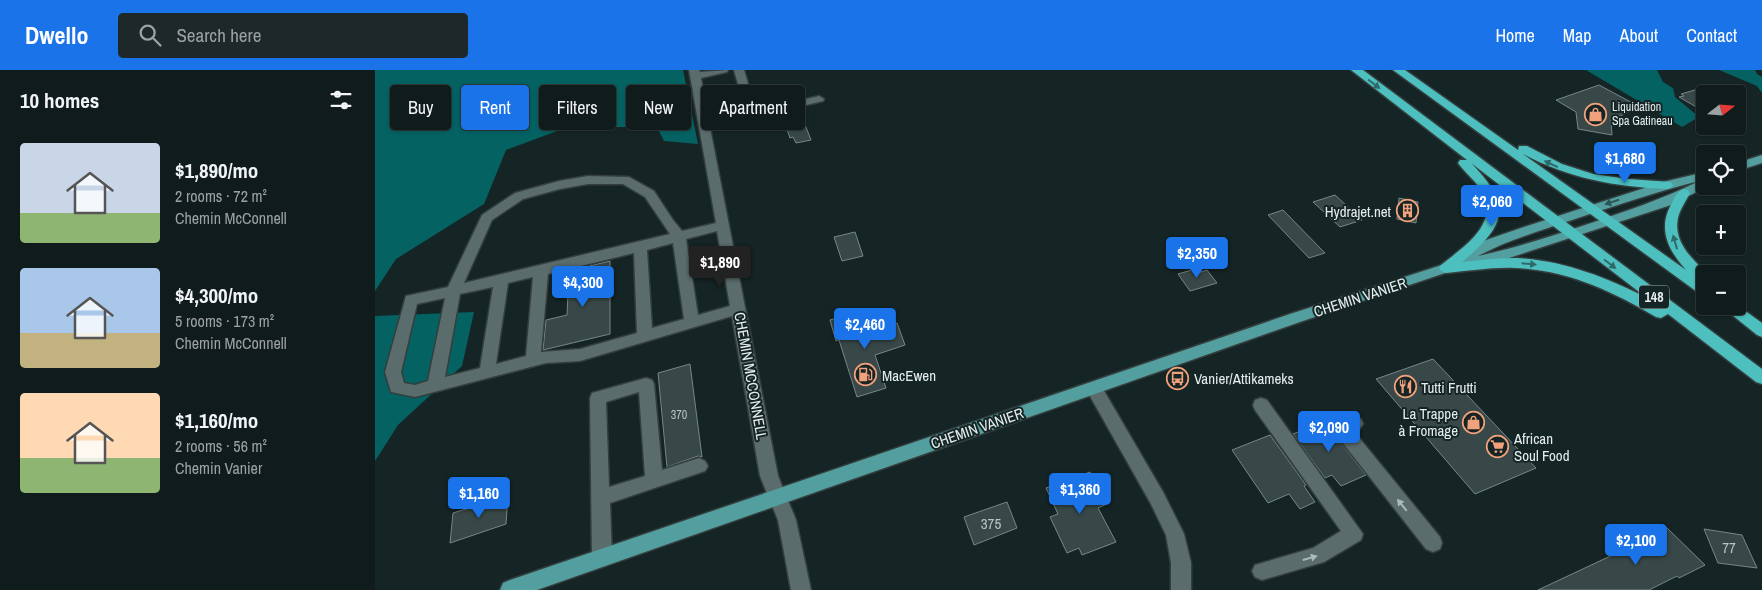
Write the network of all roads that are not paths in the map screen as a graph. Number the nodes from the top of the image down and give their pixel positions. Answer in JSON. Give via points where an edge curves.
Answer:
{"nodes":[{"id":1,"x":723,"y":70,"type":"edge"},
{"id":2,"x":739,"y":70,"type":"edge"},
{"id":3,"x":1355,"y":70,"type":"edge"},
{"id":4,"x":1398,"y":70,"type":"edge"},
{"id":5,"x":695,"y":73,"type":"edge"},
{"id":6,"x":743,"y":85,"type":"edge"},
{"id":7,"x":1428,"y":92,"type":"junction"},
{"id":8,"x":1393,"y":98,"type":"junction"},
{"id":9,"x":819,"y":99,"type":"dead end"},
{"id":10,"x":805,"y":102,"type":"edge"},
{"id":11,"x":701,"y":105,"type":"edge"},
{"id":12,"x":706,"y":130,"type":"edge"},
{"id":13,"x":1762,"y":159,"type":"edge"},
{"id":14,"x":1746,"y":164,"type":"edge"},
{"id":15,"x":1696,"y":178,"type":"edge"},
{"id":16,"x":1667,"y":185,"type":"junction"},
{"id":17,"x":1696,"y":187,"type":"edge"},
{"id":18,"x":1684,"y":193,"type":"junction"},
{"id":19,"x":1591,"y":208,"type":"junction"},
{"id":20,"x":1553,"y":221,"type":"junction"},
{"id":21,"x":1608,"y":221,"type":"junction"},
{"id":22,"x":723,"y":225,"type":"junction"},
{"id":23,"x":1571,"y":234,"type":"junction"},
{"id":24,"x":679,"y":236,"type":"junction"},
{"id":25,"x":640,"y":247,"type":"junction"},
{"id":26,"x":1445,"y":268,"type":"junction"},
{"id":27,"x":541,"y":270,"type":"junction"},
{"id":28,"x":1696,"y":270,"type":"edge"},
{"id":29,"x":501,"y":280,"type":"junction"},
{"id":30,"x":1696,"y":284,"type":"edge"},
{"id":31,"x":453,"y":292,"type":"junction"},
{"id":32,"x":739,"y":309,"type":"junction"},
{"id":33,"x":1740,"y":315,"type":"edge"},
{"id":34,"x":1745,"y":315,"type":"edge"},
{"id":35,"x":692,"y":323,"type":"junction"},
{"id":36,"x":1762,"y":331,"type":"edge"},
{"id":37,"x":645,"y":336,"type":"junction"},
{"id":38,"x":1736,"y":360,"type":"junction"},
{"id":39,"x":533,"y":361,"type":"junction"},
{"id":40,"x":487,"y":372,"type":"junction"},
{"id":41,"x":1762,"y":378,"type":"edge"},
{"id":42,"x":435,"y":386,"type":"junction"},
{"id":43,"x":1094,"y":389,"type":"junction"},
{"id":44,"x":1261,"y":405,"type":"dead end"},
{"id":45,"x":1355,"y":424,"type":"dead end"},
{"id":46,"x":699,"y":466,"type":"dead end"},
{"id":47,"x":654,"y":480,"type":"junction"},
{"id":48,"x":779,"y":496,"type":"junction"},
{"id":49,"x":601,"y":498,"type":"junction"},
{"id":50,"x":1433,"y":543,"type":"dead end"},
{"id":51,"x":602,"y":558,"type":"junction"},
{"id":52,"x":1263,"y":571,"type":"dead end"},
{"id":53,"x":510,"y":590,"type":"edge"},
{"id":54,"x":801,"y":590,"type":"edge"},
{"id":55,"x":1181,"y":590,"type":"edge"}],
"edges":[{"from":1,"to":5,"type":"street"},
{"from":2,"to":6,"type":"street"},
{"from":3,"to":8,"type":"highway","number":"148","one_way":true},
{"from":4,"to":7,"type":"highway","number":"148"},
{"from":5,"to":11,"type":"street","name":"CHEMIN MCCONNELL"},
{"from":16,"to":7,"type":"highway","one_way":true,"via":[[1611,182],[1556,167]]},
{"from":7,"to":19,"type":"highway","number":"148"},
{"from":8,"to":20,"type":"highway","number":"148"},
{"from":8,"to":26,"type":"highway","via":[[1477,175],[1493,202],[1492,220],[1481,240]]},
{"from":9,"to":10,"type":"street"},
{"from":12,"to":22,"type":"street","name":"CHEMIN MCCONNELL"},
{"from":13,"to":14,"type":"main road"},
{"from":15,"to":16,"type":"main road","name":"CHEMIN VANIER"},
{"from":16,"to":19,"type":"main road","name":"CHEMIN VANIER","one_way":true},
{"from":17,"to":18,"type":"main road","name":"CHEMIN VANIER"},
{"from":18,"to":21,"type":"main road","name":"CHEMIN VANIER"},
{"from":28,"to":18,"type":"highway","one_way":true,"via":[[1674,244],[1672,216]]},
{"from":19,"to":20,"type":"main road","name":"CHEMIN VANIER"},
{"from":19,"to":21,"type":"highway","number":"148"},
{"from":20,"to":23,"type":"highway","number":"148"},
{"from":20,"to":26,"type":"main road","name":"CHEMIN VANIER","via":[[1491,243]]},
{"from":21,"to":23,"type":"main road","name":"CHEMIN VANIER"},
{"from":21,"to":30,"type":"highway","number":"148"},
{"from":22,"to":24,"type":"street"},
{"from":22,"to":32,"type":"street","name":"CHEMIN MCCONNELL"},
{"from":23,"to":26,"type":"main road","name":"CHEMIN VANIER","via":[[1504,255]]},
{"from":23,"to":38,"type":"highway","number":"148","one_way":true},
{"from":24,"to":25,"type":"street"},
{"from":24,"to":31,"type":"street","via":[[650,194],[625,180],[589,180],[559,185],[519,196],[487,218]]},
{"from":24,"to":35,"type":"street"},
{"from":25,"to":27,"type":"street"},
{"from":25,"to":37,"type":"street"},
{"from":26,"to":38,"type":"highway","one_way":true,"via":[[1532,264],[1594,278],[1628,293]]},
{"from":26,"to":43,"type":"main road","name":"CHEMIN VANIER"},
{"from":27,"to":29,"type":"street"},
{"from":27,"to":39,"type":"street"},
{"from":29,"to":31,"type":"street"},
{"from":29,"to":40,"type":"street"},
{"from":31,"to":42,"type":"street"},
{"from":31,"to":42,"type":"street","via":[[411,300],[393,372],[397,388],[415,391]]},
{"from":32,"to":35,"type":"street"},
{"from":32,"to":48,"type":"street","name":"CHEMIN MCCONNELL","via":[[769,476]]},
{"from":33,"to":36,"type":"highway"},
{"from":34,"to":36,"type":"highway"},
{"from":35,"to":37,"type":"street"},
{"from":37,"to":39,"type":"street","via":[[580,355]]},
{"from":38,"to":41,"type":"highway","number":"148"},
{"from":39,"to":40,"type":"street"},
{"from":40,"to":42,"type":"street"},
{"from":43,"to":48,"type":"main road","name":"CHEMIN VANIER"},
{"from":43,"to":55,"type":"street","via":[[1175,534],[1180,557]]},
{"from":52,"to":44,"type":"street","one_way":true,"via":[[1317,556],[1354,534]]},
{"from":50,"to":45,"type":"street","one_way":true,"via":[[1345,434]]},
{"from":46,"to":47,"type":"street"},
{"from":47,"to":49,"type":"street"},
{"from":47,"to":49,"type":"street","via":[[646,384],[598,398]]},
{"from":48,"to":51,"type":"main road","name":"CHEMIN VANIER"},
{"from":48,"to":54,"type":"street","name":"CHEMIN MCCONNELL"},
{"from":49,"to":51,"type":"street"},
{"from":51,"to":53,"type":"main road","name":"CHEMIN VANIER"}]}
